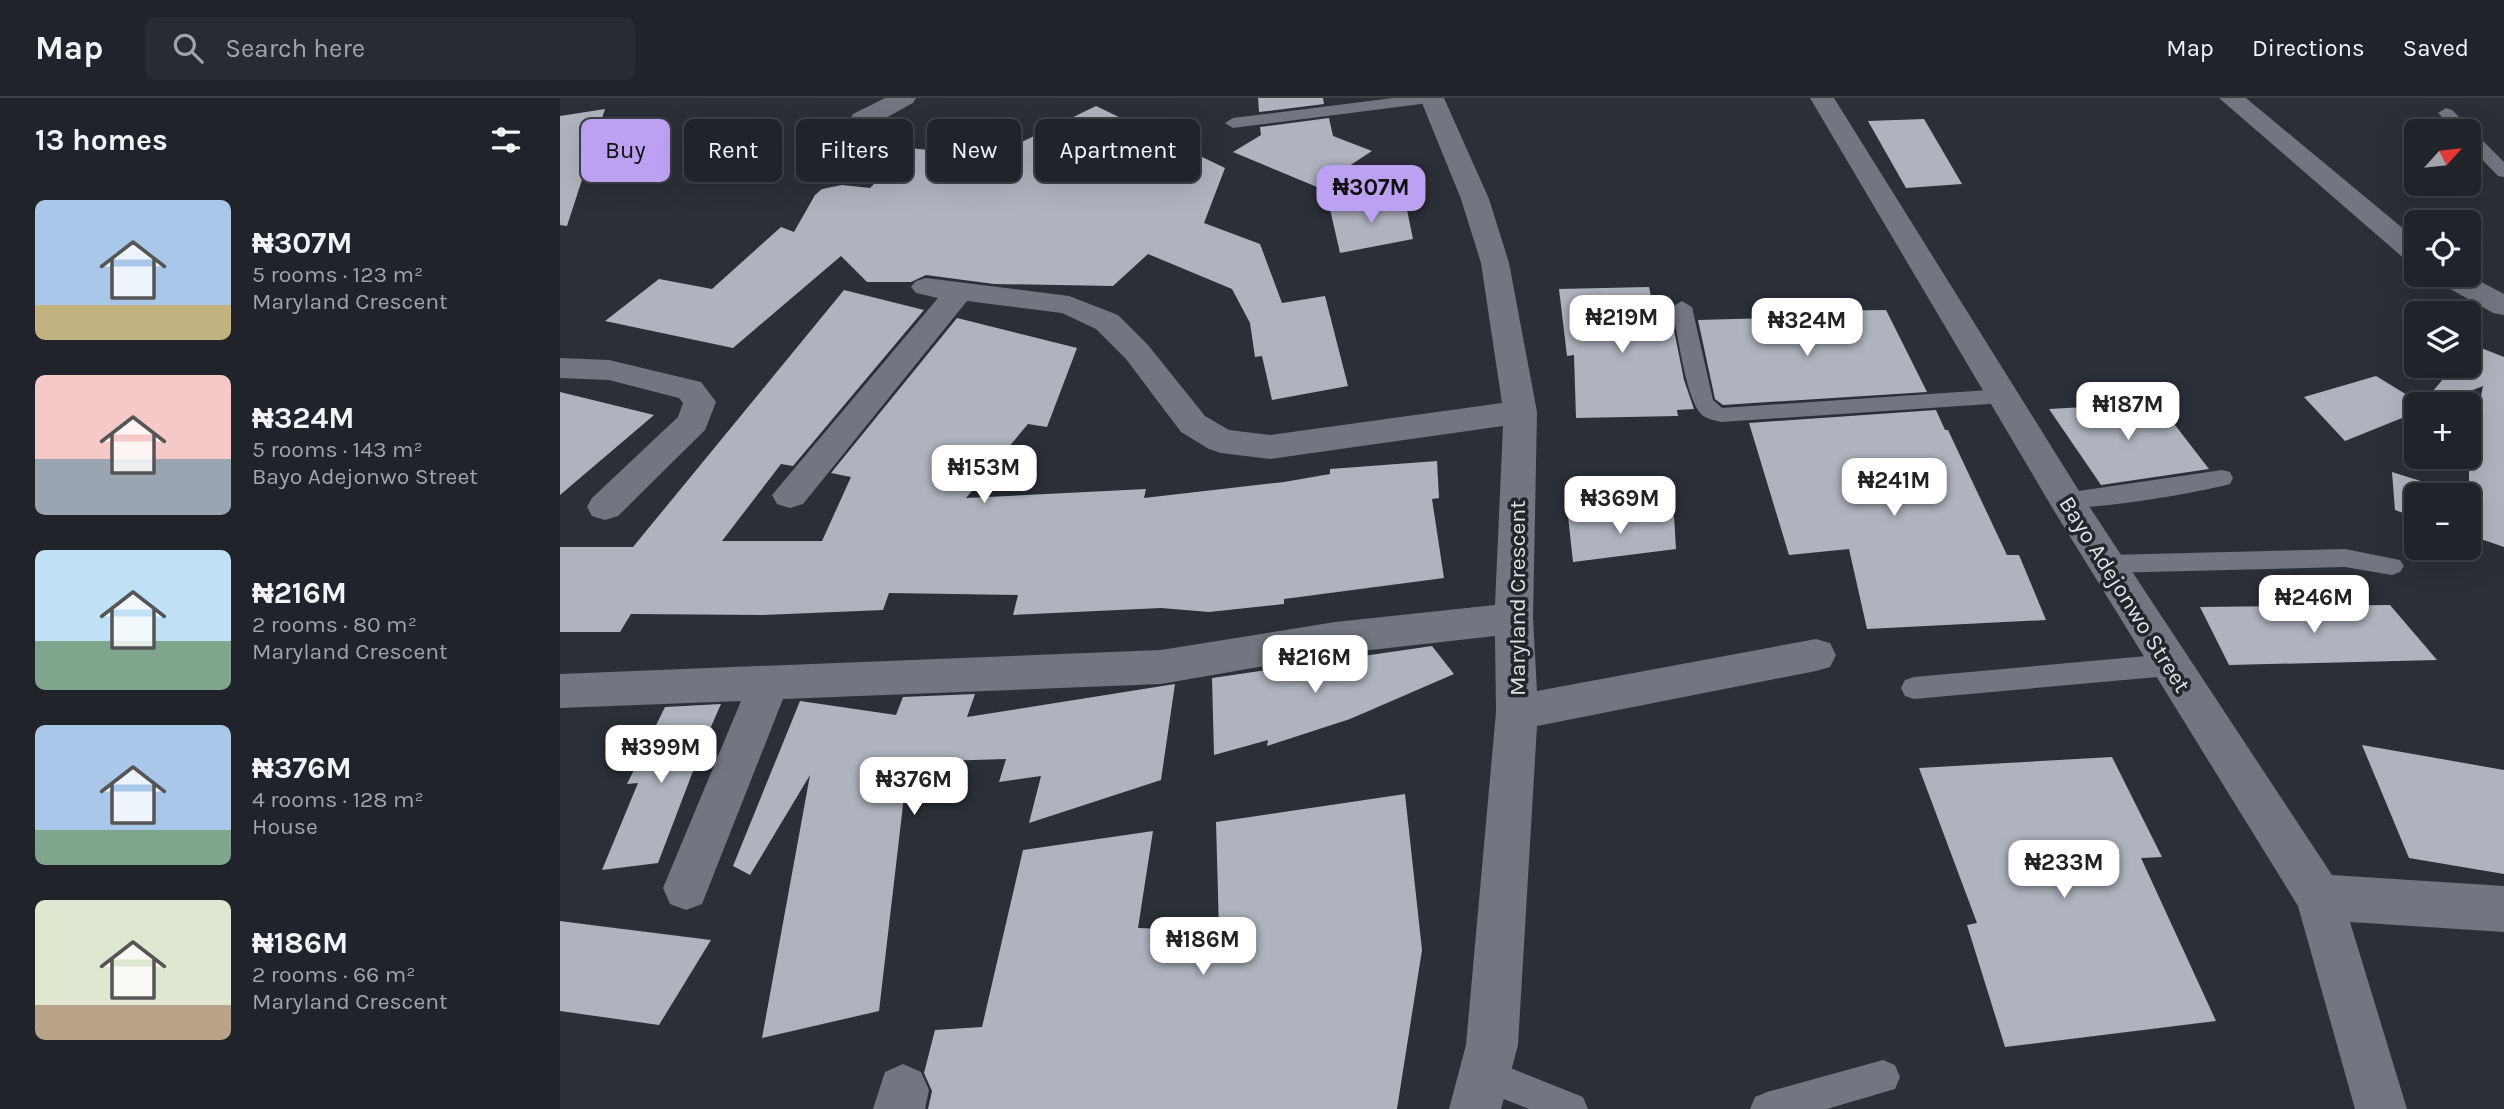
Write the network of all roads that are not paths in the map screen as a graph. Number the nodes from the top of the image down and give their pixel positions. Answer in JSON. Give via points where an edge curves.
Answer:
{"nodes":[{"id":1,"x":904,"y":98,"type":"edge"},
{"id":2,"x":1431,"y":98,"type":"edge"},
{"id":3,"x":1822,"y":98,"type":"edge"},
{"id":4,"x":2231,"y":98,"type":"edge"},
{"id":5,"x":2446,"y":113,"type":"dead end"},
{"id":6,"x":862,"y":119,"type":"dead end"},
{"id":7,"x":2452,"y":119,"type":"edge"},
{"id":8,"x":1233,"y":123,"type":"dead end"},
{"id":9,"x":2482,"y":149,"type":"edge"},
{"id":10,"x":2504,"y":172,"type":"edge"},
{"id":11,"x":2404,"y":244,"type":"edge"},
{"id":12,"x":926,"y":287,"type":"dead end"},
{"id":13,"x":2468,"y":287,"type":"edge"},
{"id":14,"x":959,"y":292,"type":"junction"},
{"id":15,"x":2504,"y":306,"type":"edge"},
{"id":16,"x":1682,"y":307,"type":"dead end"},
{"id":17,"x":560,"y":368,"type":"edge"},
{"id":18,"x":2004,"y":396,"type":"junction"},
{"id":19,"x":1520,"y":412,"type":"junction"},
{"id":20,"x":2222,"y":478,"type":"dead end"},
{"id":21,"x":790,"y":495,"type":"dead end"},
{"id":22,"x":2066,"y":500,"type":"junction"},
{"id":23,"x":604,"y":507,"type":"dead end"},
{"id":24,"x":2107,"y":564,"type":"junction"},
{"id":25,"x":2392,"y":566,"type":"dead end"},
{"id":26,"x":1514,"y":618,"type":"junction"},
{"id":27,"x":1816,"y":655,"type":"dead end"},
{"id":28,"x":2169,"y":665,"type":"junction"},
{"id":29,"x":769,"y":683,"type":"junction"},
{"id":30,"x":1914,"y":688,"type":"dead end"},
{"id":31,"x":560,"y":691,"type":"edge"},
{"id":32,"x":1517,"y":712,"type":"junction"},
{"id":33,"x":686,"y":888,"type":"dead end"},
{"id":34,"x":2319,"y":897,"type":"junction"},
{"id":35,"x":2504,"y":909,"type":"edge"},
{"id":36,"x":1883,"y":1077,"type":"dead end"},
{"id":37,"x":1480,"y":1092,"type":"edge"},
{"id":38,"x":1571,"y":1109,"type":"edge"},
{"id":39,"x":1767,"y":1109,"type":"edge"},
{"id":40,"x":2381,"y":1109,"type":"edge"}],
"edges":[{"from":1,"to":6,"type":"street"},
{"from":2,"to":8,"type":"lane"},
{"from":2,"to":19,"type":"street","name":"Maryland Crescent","via":[[1475,199],[1495,264]]},
{"from":3,"to":18,"type":"street","name":"Bayo Adejonwo Street"},
{"from":4,"to":11,"type":"street"},
{"from":5,"to":7,"type":"lane"},
{"from":9,"to":10,"type":"lane"},
{"from":12,"to":14,"type":"street"},
{"from":13,"to":15,"type":"street"},
{"from":14,"to":19,"type":"street","via":[[1069,305],[1107,322],[1137,352],[1193,424],[1221,440],[1270,447]]},
{"from":14,"to":21,"type":"street"},
{"from":16,"to":18,"type":"lane","via":[[1703,402],[1721,415]]},
{"from":17,"to":23,"type":"street","via":[[609,370],[690,390],[700,402],[694,422]]},
{"from":18,"to":22,"type":"street","name":"Bayo Adejonwo Street"},
{"from":19,"to":26,"type":"street","name":"Maryland Crescent"},
{"from":20,"to":22,"type":"lane"},
{"from":22,"to":24,"type":"street","name":"Bayo Adejonwo Street"},
{"from":24,"to":25,"type":"lane","via":[[2345,558]]},
{"from":24,"to":28,"type":"street","name":"Bayo Adejonwo Street"},
{"from":26,"to":29,"type":"street","via":[[1335,638],[1161,667]]},
{"from":26,"to":32,"type":"street","name":"Maryland Crescent"},
{"from":27,"to":32,"type":"street"},
{"from":28,"to":30,"type":"lane"},
{"from":28,"to":34,"type":"street","name":"Bayo Adejonwo Street"},
{"from":29,"to":31,"type":"street"},
{"from":29,"to":33,"type":"street"},
{"from":32,"to":37,"type":"street","name":"Maryland Crescent","via":[[1492,1045]]},
{"from":34,"to":35,"type":"street"},
{"from":34,"to":40,"type":"street","name":"Bayo Adejonwo Street"},
{"from":36,"to":39,"type":"lane"},
{"from":37,"to":38,"type":"lane"}]}
